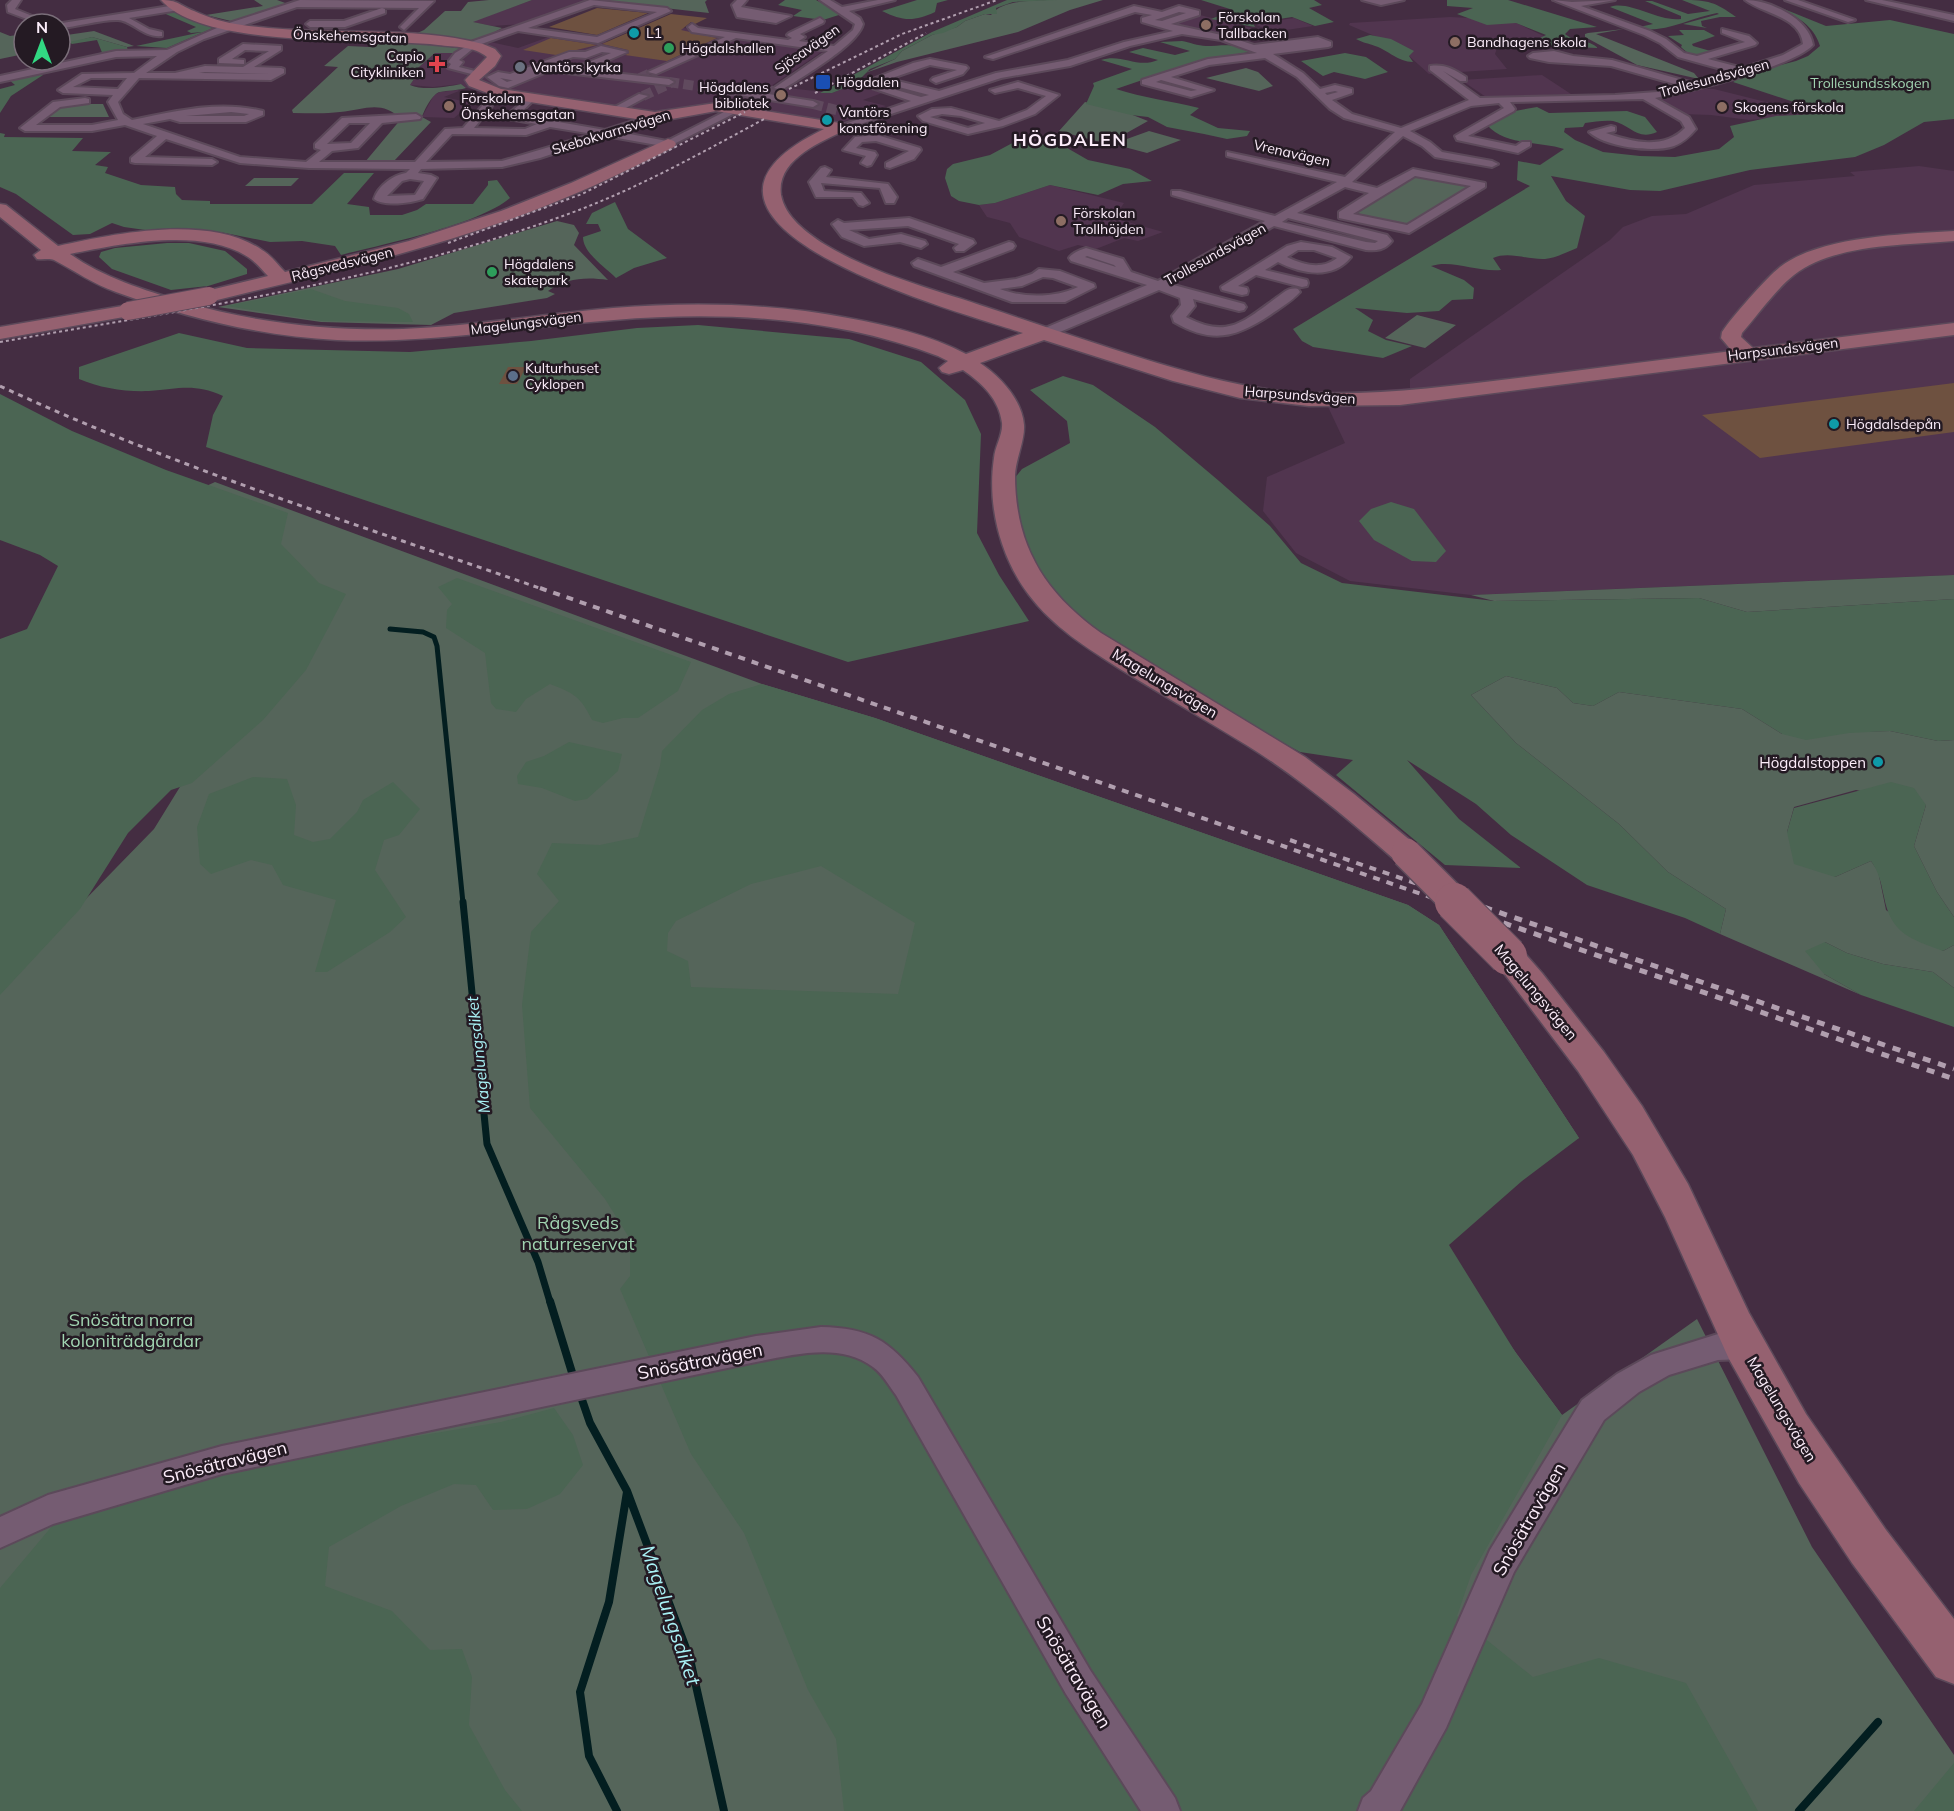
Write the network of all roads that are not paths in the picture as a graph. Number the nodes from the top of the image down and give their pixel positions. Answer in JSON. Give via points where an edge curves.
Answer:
{"nodes":[{"id":1,"x":17,"y":0,"type":"edge"},
{"id":2,"x":309,"y":0,"type":"edge"},
{"id":3,"x":371,"y":0,"type":"edge"},
{"id":4,"x":743,"y":0,"type":"edge"},
{"id":5,"x":824,"y":0,"type":"edge"},
{"id":6,"x":855,"y":0,"type":"edge"},
{"id":7,"x":1366,"y":0,"type":"edge"},
{"id":8,"x":1400,"y":0,"type":"edge"},
{"id":9,"x":1557,"y":0,"type":"edge"},
{"id":10,"x":1611,"y":0,"type":"edge"},
{"id":11,"x":1750,"y":0,"type":"edge"},
{"id":12,"x":1767,"y":0,"type":"edge"},
{"id":13,"x":1789,"y":0,"type":"edge"},
{"id":14,"x":1870,"y":0,"type":"edge"},
{"id":15,"x":886,"y":1,"type":"edge"},
{"id":16,"x":172,"y":4,"type":"edge"},
{"id":17,"x":297,"y":4,"type":"junction"},
{"id":18,"x":338,"y":4,"type":"junction"},
{"id":19,"x":417,"y":5,"type":"junction"},
{"id":20,"x":1571,"y":5,"type":"junction"},
{"id":21,"x":866,"y":6,"type":"junction"},
{"id":22,"x":738,"y":9,"type":"dead end"},
{"id":23,"x":842,"y":10,"type":"junction"},
{"id":24,"x":382,"y":11,"type":"junction"},
{"id":25,"x":16,"y":12,"type":"edge"},
{"id":26,"x":319,"y":16,"type":"dead end"},
{"id":27,"x":120,"y":17,"type":"junction"},
{"id":28,"x":1954,"y":18,"type":"edge"},
{"id":29,"x":1851,"y":20,"type":"dead end"},
{"id":30,"x":820,"y":21,"type":"dead end"},
{"id":31,"x":1104,"y":21,"type":"junction"},
{"id":32,"x":72,"y":23,"type":"edge"},
{"id":33,"x":310,"y":24,"type":"dead end"},
{"id":34,"x":708,"y":24,"type":"dead end"},
{"id":35,"x":1128,"y":26,"type":"dead end"},
{"id":36,"x":229,"y":27,"type":"junction"},
{"id":37,"x":404,"y":27,"type":"dead end"},
{"id":38,"x":692,"y":27,"type":"dead end"},
{"id":39,"x":1085,"y":27,"type":"junction"},
{"id":40,"x":519,"y":29,"type":"junction"},
{"id":41,"x":1183,"y":31,"type":"junction"},
{"id":42,"x":1725,"y":31,"type":"dead end"},
{"id":43,"x":1106,"y":32,"type":"dead end"},
{"id":44,"x":159,"y":34,"type":"dead end"},
{"id":45,"x":734,"y":36,"type":"junction"},
{"id":46,"x":1081,"y":37,"type":"dead end"},
{"id":47,"x":790,"y":39,"type":"junction"},
{"id":48,"x":1068,"y":41,"type":"dead end"},
{"id":49,"x":1100,"y":42,"type":"dead end"},
{"id":50,"x":1034,"y":44,"type":"junction"},
{"id":51,"x":471,"y":45,"type":"junction"},
{"id":52,"x":1087,"y":46,"type":"dead end"},
{"id":53,"x":1119,"y":47,"type":"junction"},
{"id":54,"x":836,"y":49,"type":"junction"},
{"id":55,"x":1057,"y":49,"type":"dead end"},
{"id":56,"x":1012,"y":51,"type":"junction"},
{"id":57,"x":1106,"y":52,"type":"junction"},
{"id":58,"x":1261,"y":52,"type":"junction"},
{"id":59,"x":166,"y":53,"type":"junction"},
{"id":60,"x":1035,"y":56,"type":"dead end"},
{"id":61,"x":990,"y":57,"type":"junction"},
{"id":62,"x":1572,"y":59,"type":"dead end"},
{"id":63,"x":1699,"y":60,"type":"junction"},
{"id":64,"x":254,"y":62,"type":"junction"},
{"id":65,"x":244,"y":70,"type":"junction"},
{"id":66,"x":577,"y":70,"type":"junction"},
{"id":67,"x":1030,"y":70,"type":"junction"},
{"id":68,"x":1742,"y":71,"type":"junction"},
{"id":69,"x":653,"y":72,"type":"tunnel mouth"},
{"id":70,"x":895,"y":72,"type":"junction"},
{"id":71,"x":1014,"y":72,"type":"junction"},
{"id":72,"x":476,"y":74,"type":"junction"},
{"id":73,"x":137,"y":75,"type":"junction"},
{"id":74,"x":178,"y":75,"type":"junction"},
{"id":75,"x":1161,"y":77,"type":"junction"},
{"id":76,"x":0,"y":79,"type":"edge"},
{"id":77,"x":879,"y":79,"type":"junction"},
{"id":78,"x":1463,"y":79,"type":"dead end"},
{"id":79,"x":669,"y":82,"type":"tunnel mouth"},
{"id":80,"x":767,"y":83,"type":"dead end"},
{"id":81,"x":1693,"y":86,"type":"junction"},
{"id":82,"x":779,"y":88,"type":"tunnel mouth"},
{"id":83,"x":119,"y":92,"type":"junction"},
{"id":84,"x":938,"y":94,"type":"junction"},
{"id":85,"x":643,"y":96,"type":"tunnel mouth"},
{"id":86,"x":1644,"y":96,"type":"junction"},
{"id":87,"x":531,"y":98,"type":"junction"},
{"id":88,"x":958,"y":99,"type":"dead end"},
{"id":89,"x":920,"y":100,"type":"junction"},
{"id":90,"x":1502,"y":100,"type":"junction"},
{"id":91,"x":1478,"y":101,"type":"junction"},
{"id":92,"x":113,"y":102,"type":"junction"},
{"id":93,"x":486,"y":103,"type":"dead end"},
{"id":94,"x":813,"y":104,"type":"tunnel mouth"},
{"id":95,"x":1042,"y":104,"type":"junction"},
{"id":96,"x":618,"y":108,"type":"dead end"},
{"id":97,"x":946,"y":109,"type":"junction"},
{"id":98,"x":728,"y":114,"type":"tunnel mouth"},
{"id":99,"x":173,"y":116,"type":"junction"},
{"id":100,"x":1020,"y":116,"type":"junction"},
{"id":101,"x":416,"y":117,"type":"dead end"},
{"id":102,"x":655,"y":117,"type":"junction"},
{"id":103,"x":379,"y":120,"type":"junction"},
{"id":104,"x":129,"y":122,"type":"junction"},
{"id":105,"x":995,"y":123,"type":"junction"},
{"id":106,"x":547,"y":124,"type":"junction"},
{"id":107,"x":840,"y":127,"type":"junction"},
{"id":108,"x":1611,"y":129,"type":"dead end"},
{"id":109,"x":466,"y":131,"type":"junction"},
{"id":110,"x":1402,"y":131,"type":"junction"},
{"id":111,"x":511,"y":132,"type":"junction"},
{"id":112,"x":605,"y":133,"type":"junction"},
{"id":113,"x":164,"y":136,"type":"junction"},
{"id":114,"x":668,"y":144,"type":"junction"},
{"id":115,"x":1526,"y":144,"type":"dead end"},
{"id":116,"x":501,"y":145,"type":"dead end"},
{"id":117,"x":329,"y":148,"type":"junction"},
{"id":118,"x":427,"y":154,"type":"junction"},
{"id":119,"x":1231,"y":154,"type":"dead end"},
{"id":120,"x":487,"y":155,"type":"dead end"},
{"id":121,"x":1439,"y":155,"type":"junction"},
{"id":122,"x":212,"y":162,"type":"dead end"},
{"id":123,"x":261,"y":162,"type":"junction"},
{"id":124,"x":867,"y":163,"type":"dead end"},
{"id":125,"x":1492,"y":164,"type":"dead end"},
{"id":126,"x":309,"y":165,"type":"junction"},
{"id":127,"x":890,"y":165,"type":"dead end"},
{"id":128,"x":826,"y":169,"type":"dead end"},
{"id":129,"x":414,"y":171,"type":"junction"},
{"id":130,"x":1413,"y":172,"type":"junction"},
{"id":131,"x":249,"y":174,"type":"dead end"},
{"id":132,"x":816,"y":179,"type":"junction"},
{"id":133,"x":1344,"y":182,"type":"junction"},
{"id":134,"x":1379,"y":192,"type":"junction"},
{"id":135,"x":1176,"y":193,"type":"dead end"},
{"id":136,"x":890,"y":201,"type":"dead end"},
{"id":137,"x":863,"y":203,"type":"dead end"},
{"id":138,"x":0,"y":209,"type":"edge"},
{"id":139,"x":832,"y":216,"type":"dead end"},
{"id":140,"x":1277,"y":219,"type":"junction"},
{"id":141,"x":840,"y":227,"type":"junction"},
{"id":142,"x":0,"y":228,"type":"edge"},
{"id":143,"x":1954,"y":236,"type":"edge"},
{"id":144,"x":921,"y":244,"type":"dead end"},
{"id":145,"x":1009,"y":246,"type":"dead end"},
{"id":146,"x":960,"y":248,"type":"dead end"},
{"id":147,"x":50,"y":257,"type":"junction"},
{"id":148,"x":1278,"y":257,"type":"dead end"},
{"id":149,"x":918,"y":263,"type":"dead end"},
{"id":150,"x":1254,"y":270,"type":"junction"},
{"id":151,"x":943,"y":271,"type":"junction"},
{"id":152,"x":1126,"y":274,"type":"dead end"},
{"id":153,"x":274,"y":280,"type":"junction"},
{"id":154,"x":1159,"y":285,"type":"junction"},
{"id":155,"x":984,"y":287,"type":"junction"},
{"id":156,"x":1242,"y":291,"type":"dead end"},
{"id":157,"x":1180,"y":292,"type":"junction"},
{"id":158,"x":1239,"y":307,"type":"dead end"},
{"id":159,"x":1954,"y":329,"type":"edge"},
{"id":160,"x":0,"y":333,"type":"edge"},
{"id":161,"x":1020,"y":345,"type":"junction"},
{"id":162,"x":1747,"y":354,"type":"junction"},
{"id":163,"x":960,"y":368,"type":"junction"},
{"id":164,"x":1744,"y":1346,"type":"junction"},
{"id":165,"x":0,"y":1533,"type":"edge"},
{"id":166,"x":1954,"y":1659,"type":"edge"},
{"id":167,"x":1162,"y":1811,"type":"edge"},
{"id":168,"x":1376,"y":1811,"type":"edge"}],
"edges":[{"from":1,"to":25,"type":"street","via":[[11,5],[11,10]]},
{"from":2,"to":17,"type":"street"},
{"from":3,"to":18,"type":"street"},
{"from":3,"to":19,"type":"street","via":[[430,1]]},
{"from":4,"to":22,"type":"street","via":[[737,3]]},
{"from":5,"to":23,"type":"street","name":"Sjösavägen"},
{"from":6,"to":21,"type":"street"},
{"from":7,"to":8,"type":"street"},
{"from":9,"to":20,"type":"street"},
{"from":10,"to":20,"type":"street"},
{"from":11,"to":12,"type":"street"},
{"from":11,"to":68,"type":"street","name":"Trollesundsvägen","via":[[1798,25],[1808,45],[1783,59]]},
{"from":13,"to":29,"type":"street"},
{"from":14,"to":28,"type":"street"},
{"from":15,"to":21,"type":"street","name":"Sjösavägen"},
{"from":16,"to":27,"type":"street"},
{"from":16,"to":36,"type":"street","name":"Önskehemsgatan"},
{"from":17,"to":18,"type":"street"},
{"from":17,"to":36,"type":"street"},
{"from":18,"to":19,"type":"street"},
{"from":19,"to":24,"type":"street","via":[[401,11]]},
{"from":19,"to":37,"type":"street","via":[[425,8]]},
{"from":20,"to":63,"type":"street","via":[[1647,33],[1681,55]]},
{"from":21,"to":23,"type":"street","name":"Sjösavägen"},
{"from":23,"to":54,"type":"street","name":"Sjösavägen","via":[[859,24],[857,31]]},
{"from":24,"to":26,"type":"street"},
{"from":24,"to":33,"type":"street","via":[[361,19],[372,21],[362,24]]},
{"from":27,"to":32,"type":"street"},
{"from":27,"to":44,"type":"street"},
{"from":30,"to":47,"type":"street"},
{"from":31,"to":35,"type":"street","name":"Harpsundsvägen"},
{"from":31,"to":39,"type":"street","name":"Harpsundsvägen"},
{"from":31,"to":41,"type":"street","name":"Harpsundsvägen","via":[[1134,9]]},
{"from":34,"to":47,"type":"street"},
{"from":36,"to":51,"type":"street","name":"Önskehemsgatan","via":[[392,36]]},
{"from":36,"to":59,"type":"street"},
{"from":38,"to":45,"type":"street"},
{"from":39,"to":43,"type":"street"},
{"from":39,"to":50,"type":"street","name":"Harpsundsvägen"},
{"from":40,"to":40,"type":"street","name":"Önskehemsgatan","via":[[593,2],[667,11],[598,40]]},
{"from":40,"to":51,"type":"street","name":"Önskehemsgatan"},
{"from":41,"to":53,"type":"street","name":"Harpsundsvägen"},
{"from":41,"to":58,"type":"street","name":"Harpsundsvägen","via":[[1223,38]]},
{"from":42,"to":63,"type":"street","via":[[1752,43]]},
{"from":45,"to":47,"type":"street"},
{"from":45,"to":69,"type":"street","via":[[672,67]]},
{"from":46,"to":48,"type":"street"},
{"from":47,"to":54,"type":"street"},
{"from":49,"to":53,"type":"street","name":"Harpsundsvägen"},
{"from":50,"to":55,"type":"street","name":"Harpsundsvägen"},
{"from":50,"to":56,"type":"street","name":"Harpsundsvägen"},
{"from":51,"to":72,"type":"street","name":"Önskehemsgatan","via":[[494,56]]},
{"from":51,"to":72,"type":"street","via":[[458,55],[453,68]]},
{"from":52,"to":57,"type":"street"},
{"from":53,"to":57,"type":"street","name":"Harpsundsvägen"},
{"from":54,"to":82,"type":"street","name":"Sjösavägen"},
{"from":56,"to":60,"type":"street","name":"Harpsundsvägen"},
{"from":56,"to":61,"type":"street","name":"Harpsundsvägen"},
{"from":57,"to":67,"type":"street","name":"Harpsundsvägen"},
{"from":58,"to":58,"type":"street","via":[[1328,44],[1318,40]]},
{"from":58,"to":75,"type":"street","via":[[1208,62]]},
{"from":58,"to":110,"type":"street","via":[[1300,75],[1348,116]]},
{"from":59,"to":73,"type":"street"},
{"from":59,"to":76,"type":"street","via":[[72,60]]},
{"from":61,"to":67,"type":"street","name":"Harpsundsvägen"},
{"from":61,"to":71,"type":"street","name":"Harpsundsvägen","via":[[979,58]]},
{"from":62,"to":81,"type":"street","via":[[1612,63]]},
{"from":63,"to":68,"type":"street"},
{"from":64,"to":64,"type":"street","via":[[278,48],[243,47],[222,61]]},
{"from":64,"to":65,"type":"street"},
{"from":65,"to":74,"type":"street","via":[[205,69]]},
{"from":65,"to":74,"type":"street","via":[[280,71],[271,77]]},
{"from":66,"to":66,"type":"street","via":[[622,52],[601,49],[586,55],[572,54],[511,77],[492,77],[508,85],[548,68]]},
{"from":66,"to":79,"type":"street"},
{"from":67,"to":71,"type":"street","name":"Harpsundsvägen"},
{"from":68,"to":81,"type":"street","name":"Trollesundsvägen"},
{"from":70,"to":70,"type":"street","via":[[930,62],[964,70],[930,80]]},
{"from":70,"to":77,"type":"street"},
{"from":71,"to":84,"type":"street","name":"Harpsundsvägen"},
{"from":72,"to":87,"type":"street","via":[[472,80],[477,86]]},
{"from":73,"to":74,"type":"street"},
{"from":73,"to":83,"type":"street"},
{"from":73,"to":83,"type":"street","via":[[84,76],[63,90]]},
{"from":75,"to":75,"type":"street","via":[[1145,82],[1191,94],[1209,90]]},
{"from":77,"to":84,"type":"street"},
{"from":77,"to":89,"type":"street","via":[[865,84]]},
{"from":78,"to":91,"type":"street","via":[[1446,68],[1433,68]]},
{"from":80,"to":94,"type":"street","via":[[745,93]]},
{"from":81,"to":86,"type":"street","name":"Trollesundsvägen"},
{"from":83,"to":92,"type":"street"},
{"from":84,"to":88,"type":"street"},
{"from":84,"to":89,"type":"street","name":"Harpsundsvägen"},
{"from":85,"to":96,"type":"street"},
{"from":86,"to":90,"type":"street","name":"Trollesundsvägen"},
{"from":86,"to":108,"type":"street","via":[[1685,118],[1691,129],[1679,140],[1658,144],[1623,142],[1594,132]]},
{"from":87,"to":102,"type":"street"},
{"from":87,"to":106,"type":"street","via":[[513,117]]},
{"from":89,"to":107,"type":"street","name":"Harpsundsvägen"},
{"from":90,"to":91,"type":"street","name":"Trollesundsvägen"},
{"from":90,"to":115,"type":"street","via":[[1510,109],[1461,138],[1518,150]]},
{"from":91,"to":110,"type":"street","name":"Trollesundsvägen"},
{"from":92,"to":104,"type":"street","via":[[119,116]]},
{"from":92,"to":104,"type":"street","via":[[57,104],[25,128],[92,128]]},
{"from":93,"to":109,"type":"street"},
{"from":95,"to":95,"type":"street","via":[[1022,99],[989,92],[1018,85],[1053,94]]},
{"from":95,"to":100,"type":"street"},
{"from":97,"to":100,"type":"street","via":[[964,102]]},
{"from":97,"to":105,"type":"street"},
{"from":97,"to":105,"type":"street","via":[[923,116],[968,131]]},
{"from":98,"to":114,"type":"street"},
{"from":99,"to":99,"type":"street","via":[[246,119],[259,113],[197,110]]},
{"from":99,"to":104,"type":"street"},
{"from":100,"to":105,"type":"street"},
{"from":101,"to":103,"type":"street"},
{"from":102,"to":107,"type":"street","name":"Skebokvarnsvägen","via":[[716,107]]},
{"from":102,"to":112,"type":"street","name":"Skebokvarnsvägen"},
{"from":103,"to":117,"type":"street","via":[[354,146]]},
{"from":103,"to":117,"type":"street","via":[[346,120],[319,146]]},
{"from":104,"to":113,"type":"street","name":"Skebokvarnsvägen"},
{"from":106,"to":111,"type":"street","via":[[526,132]]},
{"from":106,"to":112,"type":"street"},
{"from":107,"to":161,"type":"street","name":"Harpsundsvägen","via":[[800,148],[775,175],[772,194],[786,221],[831,255],[919,290]]},
{"from":109,"to":111,"type":"street"},
{"from":109,"to":118,"type":"street","via":[[449,131]]},
{"from":110,"to":121,"type":"street"},
{"from":110,"to":133,"type":"street","name":"Trollesundsvägen"},
{"from":111,"to":116,"type":"street"},
{"from":112,"to":114,"type":"street"},
{"from":112,"to":129,"type":"street","name":"Skebokvarnsvägen","via":[[502,164]]},
{"from":113,"to":122,"type":"street","via":[[135,160]]},
{"from":113,"to":123,"type":"street","name":"Skebokvarnsvägen","via":[[218,154]]},
{"from":114,"to":153,"type":"street","name":"Rågsvedsvägen","via":[[485,223],[392,252]]},
{"from":117,"to":126,"type":"street"},
{"from":118,"to":120,"type":"street"},
{"from":118,"to":129,"type":"street"},
{"from":119,"to":133,"type":"street","name":"Vrenavägen"},
{"from":121,"to":125,"type":"street"},
{"from":121,"to":130,"type":"street"},
{"from":123,"to":126,"type":"street","name":"Skebokvarnsvägen"},
{"from":123,"to":131,"type":"street"},
{"from":124,"to":127,"type":"street","via":[[873,155],[848,150],[859,139],[877,138],[916,150],[910,157]]},
{"from":126,"to":129,"type":"street","name":"Skebokvarnsvägen"},
{"from":128,"to":132,"type":"street"},
{"from":130,"to":134,"type":"street"},
{"from":130,"to":134,"type":"street","via":[[1481,185],[1409,229],[1343,215]]},
{"from":132,"to":136,"type":"street","via":[[884,186]]},
{"from":132,"to":137,"type":"street","via":[[820,195],[853,194]]},
{"from":133,"to":134,"type":"street"},
{"from":133,"to":140,"type":"street","name":"Trollesundsvägen"},
{"from":135,"to":140,"type":"street","name":"Trollesundsvägen"},
{"from":138,"to":147,"type":"street","name":"Magelungsvägen"},
{"from":139,"to":141,"type":"street"},
{"from":140,"to":140,"type":"street","name":"Trollesundsvägen","via":[[1366,246],[1377,247],[1386,241]]},
{"from":140,"to":154,"type":"street","name":"Trollesundsvägen"},
{"from":141,"to":144,"type":"street","via":[[848,236],[868,243],[901,238]]},
{"from":141,"to":146,"type":"street","via":[[912,222],[969,243]]},
{"from":142,"to":147,"type":"street","name":"Magelungsvägen"},
{"from":143,"to":162,"type":"street","via":[[1840,249],[1798,264],[1731,332],[1731,338]]},
{"from":145,"to":151,"type":"street"},
{"from":147,"to":153,"type":"street","via":[[128,243],[201,242],[235,252]]},
{"from":147,"to":163,"type":"street","name":"Magelungsvägen","via":[[149,297],[219,318],[280,329],[407,334],[616,313],[717,311],[819,319],[874,328],[921,342]]},
{"from":148,"to":150,"type":"street"},
{"from":149,"to":151,"type":"street"},
{"from":150,"to":156,"type":"street","via":[[1227,287]]},
{"from":150,"to":157,"type":"street","name":"Trollesundsvägen","via":[[1297,288],[1238,328],[1224,333],[1181,321],[1179,316],[1188,306]]},
{"from":151,"to":155,"type":"street"},
{"from":152,"to":154,"type":"street","name":"Trollesundsvägen"},
{"from":153,"to":160,"type":"street","name":"Rågsvedsvägen","bridge":true,"via":[[209,296]]},
{"from":154,"to":157,"type":"street","name":"Trollesundsvägen"},
{"from":154,"to":161,"type":"street","name":"Trollesundsvägen"},
{"from":155,"to":155,"type":"street","via":[[1017,284],[1039,273],[1055,274],[1089,287],[1065,298],[1012,298]]},
{"from":157,"to":158,"type":"street","name":"Trollesundsvägen"},
{"from":159,"to":162,"type":"street","name":"Harpsundsvägen"},
{"from":161,"to":162,"type":"street","name":"Harpsundsvägen","via":[[1256,395],[1329,399],[1400,399]]},
{"from":161,"to":163,"type":"street","name":"Trollesundsvägen"},
{"from":163,"to":164,"type":"street","name":"Magelungsvägen","bridge":true,"via":[[998,423],[1006,452],[1006,513],[1012,539],[1021,562],[1049,603],[1094,640],[1280,753],[1332,790],[1406,853],[1508,956],[1618,1097],[1664,1175]]},
{"from":164,"to":166,"type":"street","name":"Magelungsvägen","via":[[1835,1497]]},
{"from":164,"to":168,"type":"street","name":"Snösätravägen","via":[[1718,1347],[1661,1364],[1593,1410],[1502,1561],[1434,1716],[1384,1804]]},
{"from":165,"to":167,"type":"street","name":"Snösätravägen","via":[[48,1509],[222,1460],[807,1340],[859,1343],[884,1358],[907,1386],[1078,1682]]}]}
